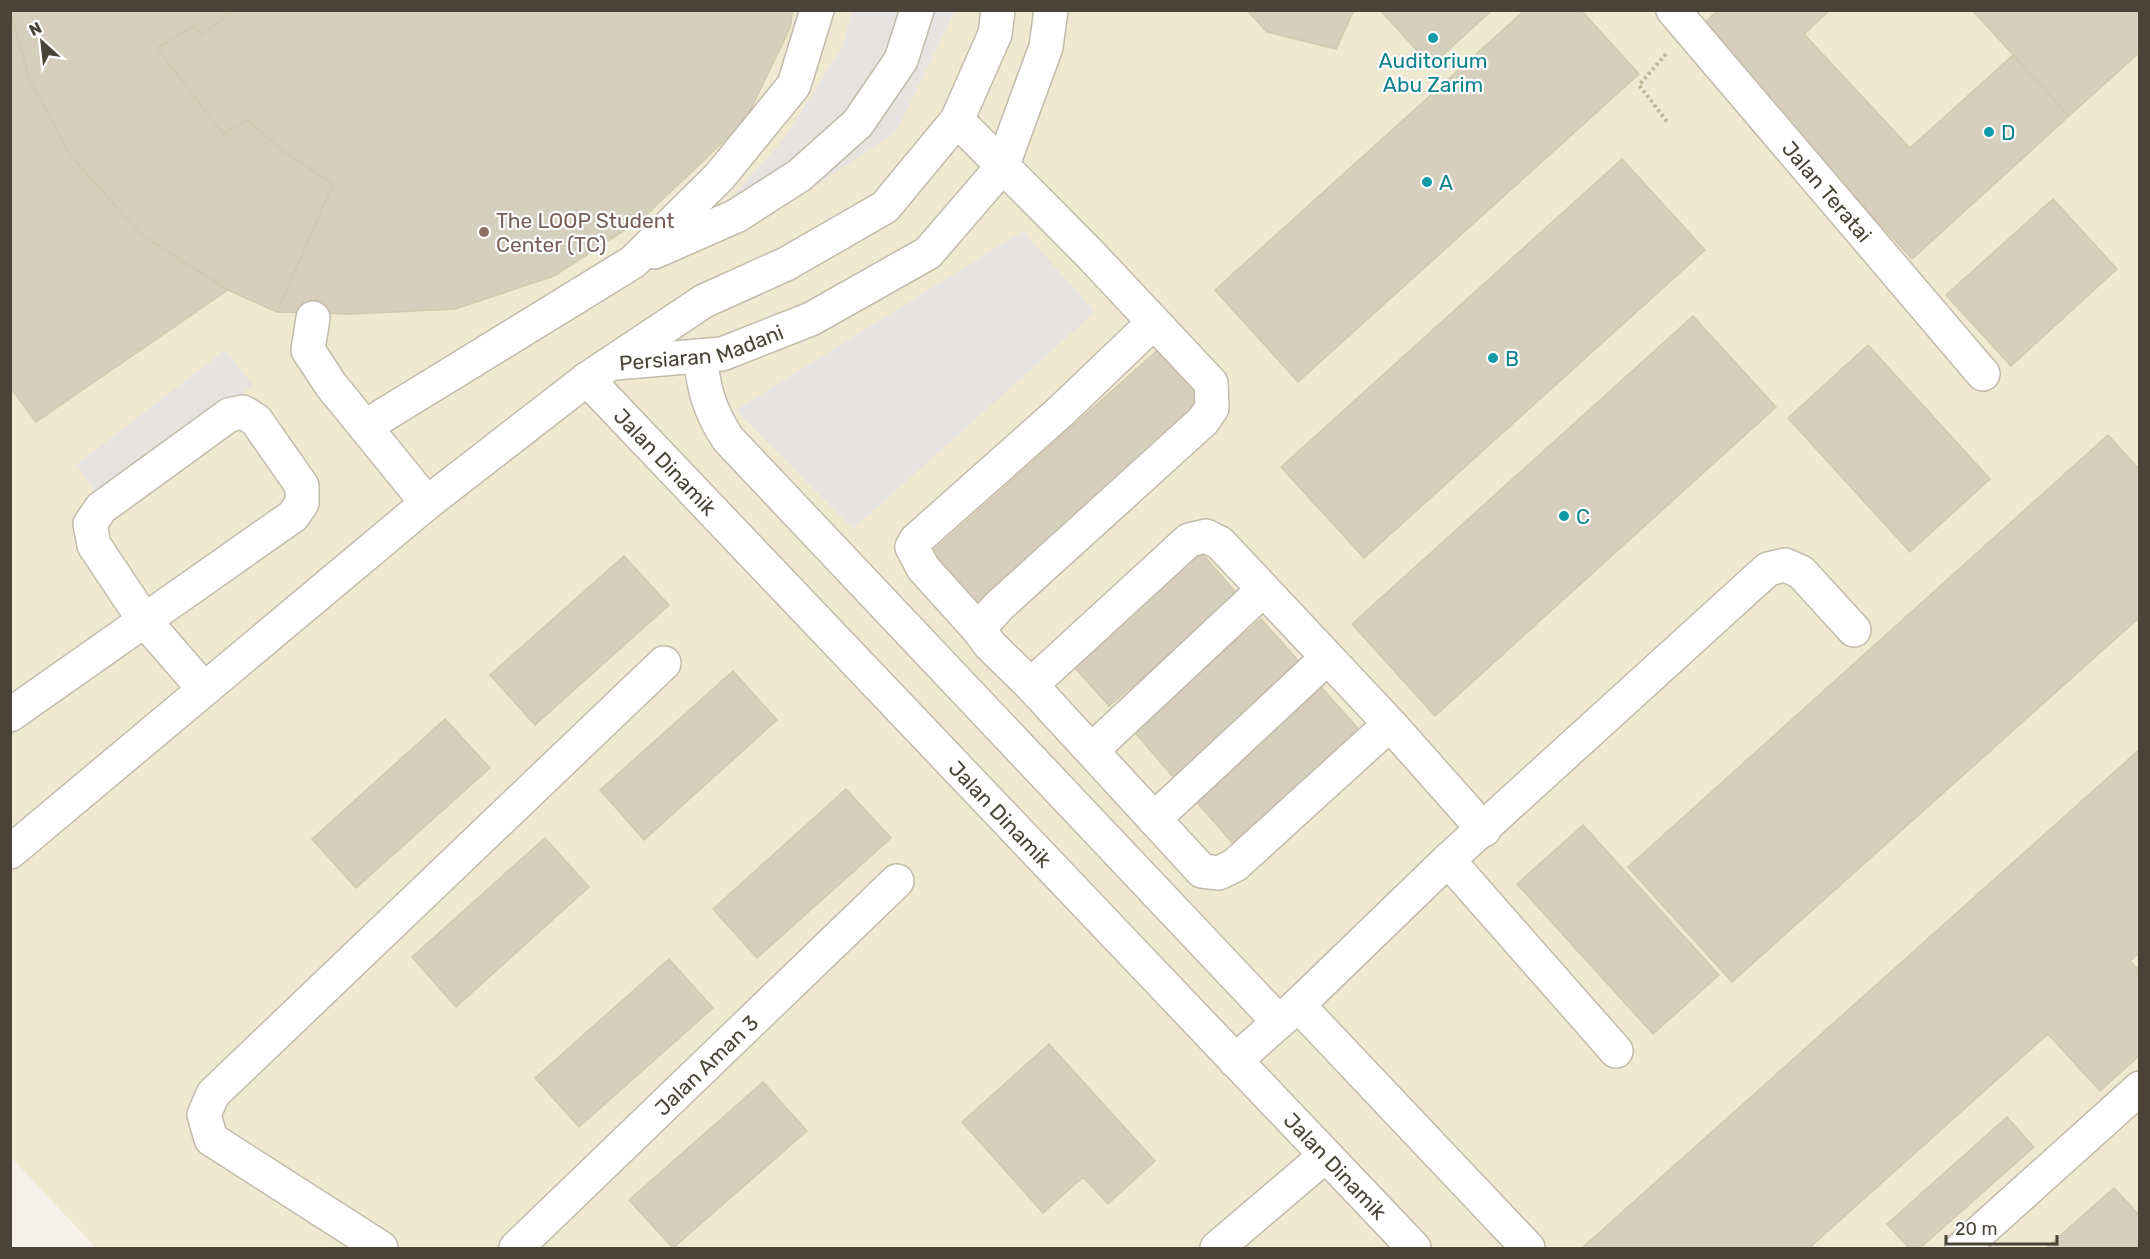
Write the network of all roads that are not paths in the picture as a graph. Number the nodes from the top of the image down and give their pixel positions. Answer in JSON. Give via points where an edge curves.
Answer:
{"nodes":[{"id":1,"x":817,"y":10,"type":"edge"},
{"id":2,"x":917,"y":10,"type":"edge"},
{"id":3,"x":998,"y":10,"type":"edge"},
{"id":4,"x":1051,"y":10,"type":"edge"},
{"id":5,"x":1680,"y":20,"type":"edge"},
{"id":6,"x":957,"y":120,"type":"junction"},
{"id":7,"x":1002,"y":167,"type":"junction"},
{"id":8,"x":633,"y":262,"type":"junction"},
{"id":9,"x":313,"y":318,"type":"dead end"},
{"id":10,"x":1153,"y":323,"type":"junction"},
{"id":11,"x":700,"y":356,"type":"junction"},
{"id":12,"x":600,"y":372,"type":"junction"},
{"id":13,"x":1983,"y":374,"type":"dead end"},
{"id":14,"x":366,"y":426,"type":"junction"},
{"id":15,"x":427,"y":503,"type":"junction"},
{"id":16,"x":1263,"y":590,"type":"junction"},
{"id":17,"x":144,"y":620,"type":"junction"},
{"id":18,"x":978,"y":629,"type":"junction"},
{"id":19,"x":1854,"y":630,"type":"dead end"},
{"id":20,"x":1327,"y":658,"type":"junction"},
{"id":21,"x":664,"y":663,"type":"dead end"},
{"id":22,"x":1031,"y":685,"type":"junction"},
{"id":23,"x":204,"y":689,"type":"junction"},
{"id":24,"x":10,"y":715,"type":"edge"},
{"id":25,"x":1390,"y":724,"type":"junction"},
{"id":26,"x":1092,"y":750,"type":"junction"},
{"id":27,"x":1154,"y":819,"type":"junction"},
{"id":28,"x":1484,"y":830,"type":"junction"},
{"id":29,"x":10,"y":852,"type":"edge"},
{"id":30,"x":1448,"y":860,"type":"junction"},
{"id":31,"x":897,"y":881,"type":"dead end"},
{"id":32,"x":1289,"y":1013,"type":"junction"},
{"id":33,"x":1616,"y":1051,"type":"dead end"},
{"id":34,"x":1235,"y":1061,"type":"junction"},
{"id":35,"x":2139,"y":1088,"type":"edge"},
{"id":36,"x":1325,"y":1156,"type":"junction"},
{"id":37,"x":381,"y":1248,"type":"edge"},
{"id":38,"x":516,"y":1248,"type":"edge"},
{"id":39,"x":1217,"y":1248,"type":"edge"},
{"id":40,"x":1414,"y":1248,"type":"edge"},
{"id":41,"x":1528,"y":1248,"type":"edge"},
{"id":42,"x":1962,"y":1248,"type":"edge"}],
"edges":[{"from":1,"to":8,"type":"street","via":[[794,85],[720,177]]},
{"from":2,"to":8,"type":"street","via":[[901,60],[850,131],[800,175],[736,216]]},
{"from":3,"to":6,"type":"street","name":"Persiaran Madani","via":[[995,34]]},
{"from":4,"to":7,"type":"street","name":"Persiaran Madani","via":[[1046,47]]},
{"from":5,"to":13,"type":"street","name":"Jalan Teratai"},
{"from":6,"to":7,"type":"street"},
{"from":6,"to":12,"type":"street","name":"Persiaran Madani","via":[[885,207],[786,264],[704,301]]},
{"from":7,"to":10,"type":"street"},
{"from":7,"to":11,"type":"street","name":"Persiaran Madani","via":[[928,252],[811,319],[722,354]]},
{"from":8,"to":14,"type":"street"},
{"from":9,"to":14,"type":"street","via":[[308,350]]},
{"from":10,"to":18,"type":"street","via":[[1210,383],[1212,408],[1203,421]]},
{"from":10,"to":18,"type":"street","via":[[916,540],[912,547],[914,556]]},
{"from":11,"to":12,"type":"street","name":"Persiaran Madani"},
{"from":11,"to":32,"type":"street","via":[[712,415],[728,439]]},
{"from":12,"to":15,"type":"street"},
{"from":12,"to":34,"type":"street","name":"Jalan Dinamik"},
{"from":14,"to":15,"type":"street"},
{"from":15,"to":23,"type":"street"},
{"from":16,"to":20,"type":"street"},
{"from":16,"to":22,"type":"street","via":[[1220,543],[1206,536],[1189,540]]},
{"from":16,"to":26,"type":"street"},
{"from":17,"to":17,"type":"street","via":[[94,545],[90,524],[101,508],[229,415],[243,412],[256,420],[302,486],[302,503],[293,516]]},
{"from":17,"to":23,"type":"street"},
{"from":17,"to":24,"type":"street"},
{"from":18,"to":22,"type":"street"},
{"from":19,"to":28,"type":"street","via":[[1801,572],[1785,565],[1768,569]]},
{"from":20,"to":25,"type":"street"},
{"from":20,"to":27,"type":"street"},
{"from":21,"to":37,"type":"street","via":[[213,1094],[204,1115],[211,1138]]},
{"from":22,"to":26,"type":"street"},
{"from":23,"to":29,"type":"street"},
{"from":25,"to":27,"type":"street","via":[[1235,865],[1219,873],[1202,872]]},
{"from":25,"to":28,"type":"street"},
{"from":26,"to":27,"type":"street"},
{"from":28,"to":30,"type":"street"},
{"from":30,"to":32,"type":"street"},
{"from":30,"to":33,"type":"street"},
{"from":31,"to":38,"type":"street","name":"Jalan Aman 3"},
{"from":32,"to":34,"type":"street"},
{"from":32,"to":41,"type":"street"},
{"from":34,"to":36,"type":"street","name":"Jalan Dinamik"},
{"from":35,"to":42,"type":"street"},
{"from":36,"to":39,"type":"street"},
{"from":36,"to":40,"type":"street","name":"Jalan Dinamik"}]}
